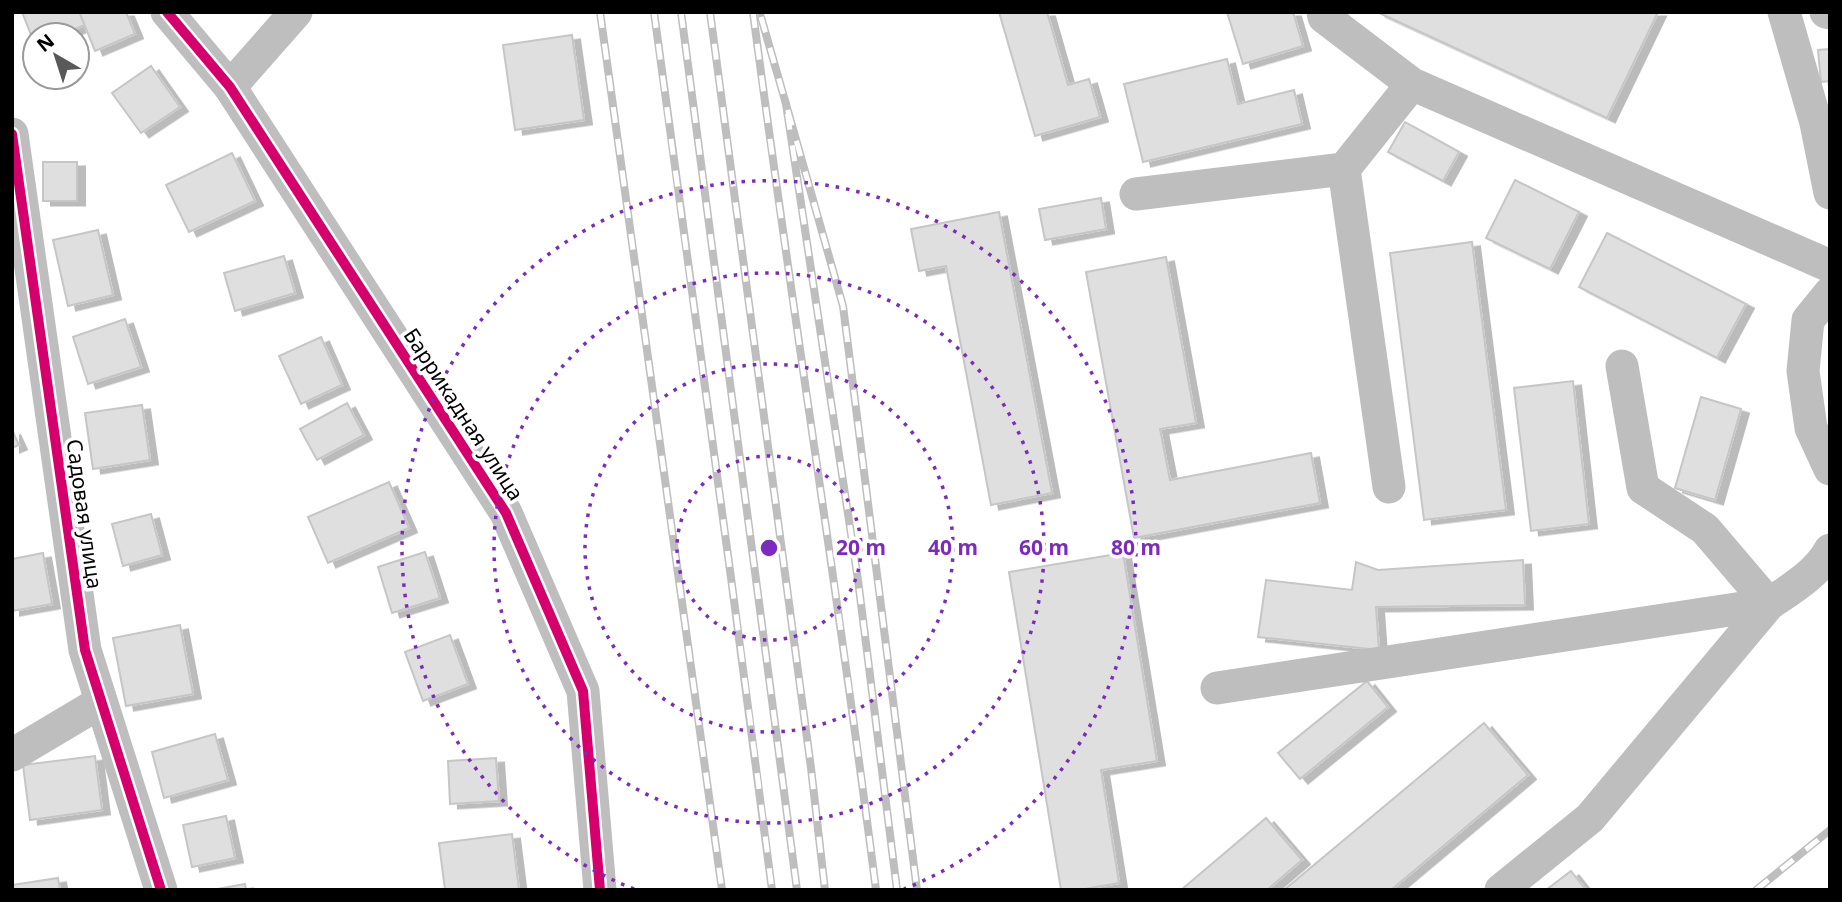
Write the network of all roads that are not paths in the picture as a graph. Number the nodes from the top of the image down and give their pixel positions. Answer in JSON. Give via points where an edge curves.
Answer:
{"nodes":[{"id":1,"x":167,"y":12,"type":"edge"},
{"id":2,"x":296,"y":12,"type":"edge"},
{"id":3,"x":1323,"y":12,"type":"edge"},
{"id":4,"x":1784,"y":12,"type":"edge"},
{"id":5,"x":1412,"y":84,"type":"junction"},
{"id":6,"x":230,"y":87,"type":"junction"},
{"id":7,"x":12,"y":134,"type":"edge"},
{"id":8,"x":1344,"y":169,"type":"junction"},
{"id":9,"x":1830,"y":193,"type":"edge"},
{"id":10,"x":1136,"y":194,"type":"dead end"},
{"id":11,"x":1830,"y":266,"type":"edge"},
{"id":12,"x":1830,"y":293,"type":"edge"},
{"id":13,"x":1622,"y":366,"type":"dead end"},
{"id":14,"x":1830,"y":469,"type":"edge"},
{"id":15,"x":1389,"y":487,"type":"dead end"},
{"id":16,"x":1828,"y":557,"type":"edge"},
{"id":17,"x":1769,"y":604,"type":"junction"},
{"id":18,"x":1217,"y":688,"type":"dead end"},
{"id":19,"x":101,"y":702,"type":"junction"},
{"id":20,"x":12,"y":755,"type":"edge"},
{"id":21,"x":161,"y":890,"type":"edge"},
{"id":22,"x":600,"y":890,"type":"edge"},
{"id":23,"x":1501,"y":890,"type":"edge"}],
"edges":[{"from":1,"to":6,"type":"street","name":"Баррикадная улица"},
{"from":2,"to":6,"type":"street"},
{"from":3,"to":5,"type":"street"},
{"from":4,"to":9,"type":"street","via":[[1816,123]]},
{"from":5,"to":8,"type":"street"},
{"from":5,"to":11,"type":"street"},
{"from":6,"to":22,"type":"street","name":"Баррикадная улица","via":[[506,513],[583,691]]},
{"from":7,"to":19,"type":"street","name":"Садовая улица","via":[[85,650]]},
{"from":8,"to":10,"type":"street"},
{"from":8,"to":15,"type":"street"},
{"from":12,"to":14,"type":"street","via":[[1808,320],[1803,371],[1811,428]]},
{"from":13,"to":17,"type":"street","via":[[1643,488],[1705,529]]},
{"from":16,"to":17,"type":"street"},
{"from":17,"to":18,"type":"street"},
{"from":17,"to":23,"type":"street","via":[[1590,818]]},
{"from":19,"to":20,"type":"street"},
{"from":19,"to":21,"type":"street","name":"Садовая улица"}]}
